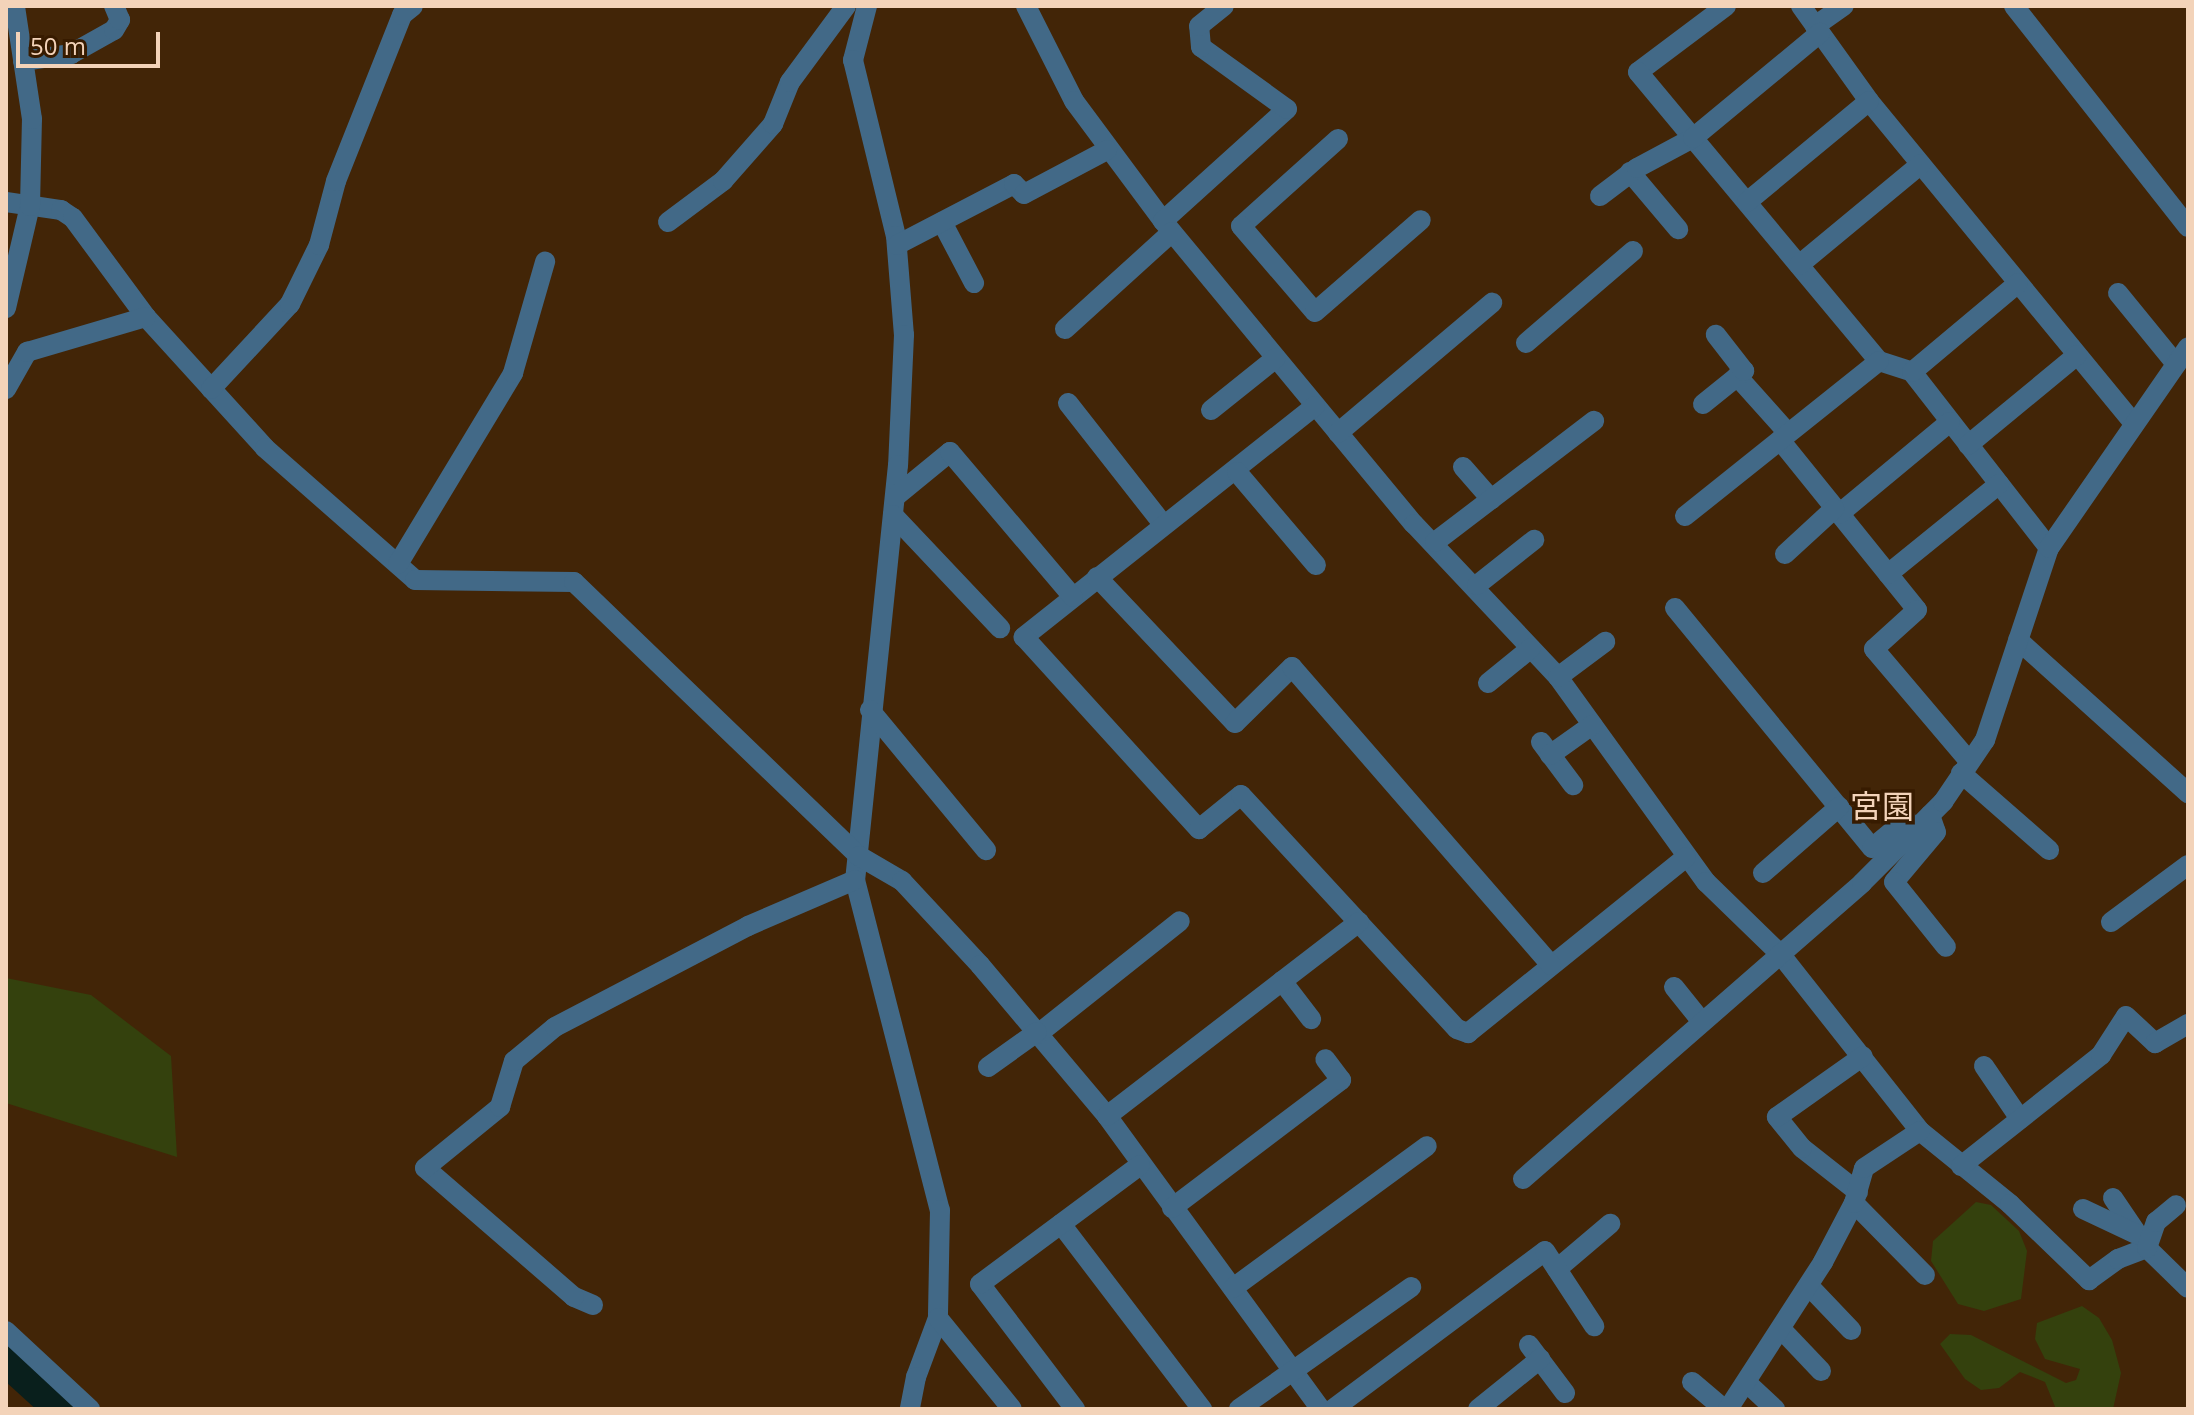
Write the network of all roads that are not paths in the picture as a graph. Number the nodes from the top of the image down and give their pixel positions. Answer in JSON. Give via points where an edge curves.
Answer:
{"nodes":[{"id":1,"x":15,"y":6,"type":"edge"},
{"id":2,"x":114,"y":6,"type":"edge"},
{"id":3,"x":413,"y":6,"type":"edge"},
{"id":4,"x":846,"y":6,"type":"edge"},
{"id":5,"x":867,"y":6,"type":"edge"},
{"id":6,"x":1026,"y":6,"type":"edge"},
{"id":7,"x":1224,"y":6,"type":"edge"},
{"id":8,"x":1726,"y":6,"type":"edge"},
{"id":9,"x":1801,"y":6,"type":"edge"},
{"id":10,"x":1844,"y":6,"type":"edge"},
{"id":11,"x":2014,"y":6,"type":"edge"},
{"id":12,"x":1818,"y":30,"type":"junction"},
{"id":13,"x":23,"y":61,"type":"junction"},
{"id":14,"x":1869,"y":101,"type":"junction"},
{"id":15,"x":1693,"y":138,"type":"junction"},
{"id":16,"x":1338,"y":139,"type":"dead end"},
{"id":17,"x":1107,"y":150,"type":"junction"},
{"id":18,"x":1921,"y":164,"type":"junction"},
{"id":19,"x":1630,"y":172,"type":"junction"},
{"id":20,"x":1600,"y":196,"type":"dead end"},
{"id":21,"x":6,"y":202,"type":"edge"},
{"id":22,"x":1747,"y":202,"type":"junction"},
{"id":23,"x":30,"y":206,"type":"junction"},
{"id":24,"x":1421,"y":220,"type":"dead end"},
{"id":25,"x":668,"y":222,"type":"dead end"},
{"id":26,"x":942,"y":222,"type":"junction"},
{"id":27,"x":1167,"y":226,"type":"junction"},
{"id":28,"x":2188,"y":227,"type":"edge"},
{"id":29,"x":1678,"y":229,"type":"dead end"},
{"id":30,"x":897,"y":245,"type":"junction"},
{"id":31,"x":1633,"y":251,"type":"dead end"},
{"id":32,"x":545,"y":262,"type":"dead end"},
{"id":33,"x":1799,"y":265,"type":"junction"},
{"id":34,"x":974,"y":283,"type":"dead end"},
{"id":35,"x":2018,"y":283,"type":"junction"},
{"id":36,"x":2118,"y":293,"type":"dead end"},
{"id":37,"x":1492,"y":303,"type":"dead end"},
{"id":38,"x":6,"y":308,"type":"edge"},
{"id":39,"x":146,"y":317,"type":"junction"},
{"id":40,"x":1065,"y":329,"type":"dead end"},
{"id":41,"x":1716,"y":335,"type":"dead end"},
{"id":42,"x":1526,"y":343,"type":"dead end"},
{"id":43,"x":2077,"y":355,"type":"junction"},
{"id":44,"x":2182,"y":356,"type":"edge"},
{"id":45,"x":1276,"y":358,"type":"junction"},
{"id":46,"x":1879,"y":361,"type":"junction"},
{"id":47,"x":1912,"y":372,"type":"junction"},
{"id":48,"x":1737,"y":376,"type":"junction"},
{"id":49,"x":6,"y":389,"type":"edge"},
{"id":50,"x":211,"y":389,"type":"junction"},
{"id":51,"x":1068,"y":403,"type":"dead end"},
{"id":52,"x":1703,"y":404,"type":"dead end"},
{"id":53,"x":1315,"y":406,"type":"junction"},
{"id":54,"x":1211,"y":410,"type":"dead end"},
{"id":55,"x":1594,"y":421,"type":"dead end"},
{"id":56,"x":1950,"y":422,"type":"junction"},
{"id":57,"x":2134,"y":424,"type":"junction"},
{"id":58,"x":1338,"y":433,"type":"junction"},
{"id":59,"x":1784,"y":437,"type":"junction"},
{"id":60,"x":1968,"y":445,"type":"junction"},
{"id":61,"x":1463,"y":467,"type":"dead end"},
{"id":62,"x":1237,"y":472,"type":"junction"},
{"id":63,"x":1999,"y":484,"type":"junction"},
{"id":64,"x":1491,"y":499,"type":"junction"},
{"id":65,"x":894,"y":506,"type":"junction"},
{"id":66,"x":1837,"y":512,"type":"junction"},
{"id":67,"x":1685,"y":516,"type":"dead end"},
{"id":68,"x":1162,"y":523,"type":"junction"},
{"id":69,"x":1534,"y":540,"type":"dead end"},
{"id":70,"x":1435,"y":542,"type":"junction"},
{"id":71,"x":2049,"y":548,"type":"junction"},
{"id":72,"x":1785,"y":554,"type":"dead end"},
{"id":73,"x":398,"y":564,"type":"junction"},
{"id":74,"x":1316,"y":565,"type":"dead end"},
{"id":75,"x":1888,"y":574,"type":"junction"},
{"id":76,"x":1097,"y":577,"type":"junction"},
{"id":77,"x":1477,"y":585,"type":"junction"},
{"id":78,"x":1073,"y":597,"type":"junction"},
{"id":79,"x":1675,"y":608,"type":"dead end"},
{"id":80,"x":1000,"y":628,"type":"dead end"},
{"id":81,"x":2018,"y":640,"type":"junction"},
{"id":82,"x":1605,"y":642,"type":"dead end"},
{"id":83,"x":1531,"y":648,"type":"junction"},
{"id":84,"x":1558,"y":677,"type":"junction"},
{"id":85,"x":1488,"y":683,"type":"dead end"},
{"id":86,"x":870,"y":710,"type":"junction"},
{"id":87,"x":1592,"y":725,"type":"junction"},
{"id":88,"x":1965,"y":767,"type":"junction"},
{"id":89,"x":1573,"y":785,"type":"dead end"},
{"id":90,"x":2188,"y":793,"type":"edge"},
{"id":91,"x":1839,"y":807,"type":"junction"},
{"id":92,"x":1936,"y":809,"type":"junction"},
{"id":93,"x":986,"y":850,"type":"dead end"},
{"id":94,"x":2049,"y":850,"type":"dead end"},
{"id":95,"x":859,"y":856,"type":"junction"},
{"id":96,"x":1686,"y":857,"type":"junction"},
{"id":97,"x":2188,"y":865,"type":"edge"},
{"id":98,"x":1763,"y":873,"type":"dead end"},
{"id":99,"x":855,"y":880,"type":"junction"},
{"id":100,"x":1180,"y":921,"type":"dead end"},
{"id":101,"x":1359,"y":922,"type":"junction"},
{"id":102,"x":2111,"y":922,"type":"dead end"},
{"id":103,"x":1946,"y":947,"type":"dead end"},
{"id":104,"x":1781,"y":955,"type":"junction"},
{"id":105,"x":1551,"y":965,"type":"junction"},
{"id":106,"x":1282,"y":981,"type":"junction"},
{"id":107,"x":1674,"y":987,"type":"dead end"},
{"id":108,"x":1311,"y":1019,"type":"dead end"},
{"id":109,"x":1702,"y":1022,"type":"junction"},
{"id":110,"x":2188,"y":1024,"type":"edge"},
{"id":111,"x":1038,"y":1033,"type":"junction"},
{"id":112,"x":1863,"y":1056,"type":"junction"},
{"id":113,"x":1325,"y":1059,"type":"dead end"},
{"id":114,"x":1984,"y":1066,"type":"dead end"},
{"id":115,"x":988,"y":1067,"type":"dead end"},
{"id":116,"x":1107,"y":1116,"type":"junction"},
{"id":117,"x":2020,"y":1119,"type":"junction"},
{"id":118,"x":1920,"y":1131,"type":"junction"},
{"id":119,"x":1427,"y":1146,"type":"dead end"},
{"id":120,"x":1140,"y":1165,"type":"junction"},
{"id":121,"x":1961,"y":1166,"type":"junction"},
{"id":122,"x":1523,"y":1179,"type":"dead end"},
{"id":123,"x":1856,"y":1198,"type":"junction"},
{"id":124,"x":2113,"y":1198,"type":"dead end"},
{"id":125,"x":2176,"y":1205,"type":"dead end"},
{"id":126,"x":1172,"y":1208,"type":"junction"},
{"id":127,"x":2083,"y":1209,"type":"dead end"},
{"id":128,"x":1061,"y":1224,"type":"junction"},
{"id":129,"x":1610,"y":1224,"type":"dead end"},
{"id":130,"x":2142,"y":1241,"type":"junction"},
{"id":131,"x":1557,"y":1269,"type":"junction"},
{"id":132,"x":1925,"y":1275,"type":"dead end"},
{"id":133,"x":1809,"y":1286,"type":"junction"},
{"id":134,"x":1411,"y":1287,"type":"dead end"},
{"id":135,"x":1233,"y":1288,"type":"junction"},
{"id":136,"x":2188,"y":1288,"type":"edge"},
{"id":137,"x":593,"y":1305,"type":"dead end"},
{"id":138,"x":938,"y":1318,"type":"junction"},
{"id":139,"x":1594,"y":1326,"type":"dead end"},
{"id":140,"x":1781,"y":1329,"type":"junction"},
{"id":141,"x":1851,"y":1330,"type":"dead end"},
{"id":142,"x":6,"y":1331,"type":"edge"},
{"id":143,"x":1292,"y":1371,"type":"junction"},
{"id":144,"x":1821,"y":1371,"type":"dead end"},
{"id":145,"x":1692,"y":1382,"type":"dead end"},
{"id":146,"x":1746,"y":1382,"type":"junction"},
{"id":147,"x":1565,"y":1393,"type":"dead end"},
{"id":148,"x":90,"y":1409,"type":"edge"},
{"id":149,"x":910,"y":1409,"type":"edge"},
{"id":150,"x":1012,"y":1409,"type":"edge"},
{"id":151,"x":1075,"y":1409,"type":"edge"},
{"id":152,"x":1202,"y":1409,"type":"edge"},
{"id":153,"x":1239,"y":1409,"type":"edge"},
{"id":154,"x":1321,"y":1409,"type":"edge"},
{"id":155,"x":1333,"y":1409,"type":"edge"},
{"id":156,"x":1478,"y":1409,"type":"edge"},
{"id":157,"x":1726,"y":1409,"type":"edge"},
{"id":158,"x":1775,"y":1409,"type":"edge"}],
"edges":[{"from":1,"to":13,"type":"street"},
{"from":2,"to":13,"type":"street","via":[[120,20],[114,30],[71,54]]},
{"from":3,"to":50,"type":"street","via":[[402,15],[336,181],[319,245],[290,304]]},
{"from":4,"to":25,"type":"street","via":[[790,82],[773,124],[723,181]]},
{"from":5,"to":30,"type":"street","via":[[853,60]]},
{"from":6,"to":17,"type":"street","via":[[1074,101]]},
{"from":7,"to":27,"type":"street","via":[[1199,26],[1201,47],[1287,109]]},
{"from":8,"to":15,"type":"street","via":[[1638,72]]},
{"from":9,"to":12,"type":"street"},
{"from":10,"to":12,"type":"street"},
{"from":11,"to":28,"type":"street"},
{"from":12,"to":14,"type":"street"},
{"from":12,"to":15,"type":"street"},
{"from":13,"to":23,"type":"street","via":[[32,119]]},
{"from":14,"to":18,"type":"street"},
{"from":14,"to":22,"type":"street"},
{"from":15,"to":19,"type":"street"},
{"from":15,"to":22,"type":"street"},
{"from":16,"to":24,"type":"street","via":[[1241,226],[1315,312]]},
{"from":17,"to":26,"type":"street","via":[[1026,201],[1014,184]]},
{"from":17,"to":27,"type":"street"},
{"from":18,"to":33,"type":"street"},
{"from":18,"to":35,"type":"street"},
{"from":19,"to":20,"type":"street"},
{"from":19,"to":29,"type":"street"},
{"from":21,"to":23,"type":"street"},
{"from":22,"to":33,"type":"street"},
{"from":23,"to":38,"type":"street"},
{"from":23,"to":39,"type":"street","via":[[61,210],[73,218]]},
{"from":26,"to":30,"type":"street"},
{"from":26,"to":34,"type":"street"},
{"from":27,"to":40,"type":"street"},
{"from":27,"to":45,"type":"street"},
{"from":30,"to":65,"type":"street","via":[[904,335]]},
{"from":31,"to":42,"type":"street"},
{"from":32,"to":73,"type":"street","via":[[513,373]]},
{"from":33,"to":46,"type":"street"},
{"from":35,"to":43,"type":"street"},
{"from":35,"to":47,"type":"street"},
{"from":36,"to":44,"type":"street"},
{"from":37,"to":58,"type":"street"},
{"from":39,"to":49,"type":"street","via":[[27,352]]},
{"from":39,"to":50,"type":"street"},
{"from":41,"to":48,"type":"street","via":[[1744,371]]},
{"from":43,"to":57,"type":"street"},
{"from":43,"to":60,"type":"street"},
{"from":44,"to":57,"type":"street"},
{"from":45,"to":53,"type":"street"},
{"from":45,"to":54,"type":"street"},
{"from":46,"to":47,"type":"street"},
{"from":46,"to":59,"type":"street"},
{"from":47,"to":56,"type":"street"},
{"from":48,"to":52,"type":"street"},
{"from":48,"to":59,"type":"street"},
{"from":50,"to":73,"type":"street","via":[[265,448]]},
{"from":51,"to":68,"type":"street"},
{"from":53,"to":58,"type":"street"},
{"from":53,"to":62,"type":"street"},
{"from":55,"to":64,"type":"street"},
{"from":56,"to":60,"type":"street"},
{"from":56,"to":66,"type":"street"},
{"from":57,"to":71,"type":"street"},
{"from":58,"to":70,"type":"street"},
{"from":59,"to":66,"type":"street"},
{"from":59,"to":67,"type":"street"},
{"from":60,"to":63,"type":"street"},
{"from":61,"to":64,"type":"street"},
{"from":62,"to":68,"type":"street"},
{"from":62,"to":74,"type":"street"},
{"from":63,"to":71,"type":"street"},
{"from":63,"to":75,"type":"street"},
{"from":64,"to":70,"type":"street"},
{"from":65,"to":78,"type":"street","via":[[950,452]]},
{"from":65,"to":80,"type":"street"},
{"from":65,"to":86,"type":"street"},
{"from":66,"to":72,"type":"street"},
{"from":66,"to":75,"type":"street"},
{"from":68,"to":76,"type":"street"},
{"from":69,"to":77,"type":"street"},
{"from":70,"to":77,"type":"street"},
{"from":71,"to":81,"type":"street"},
{"from":73,"to":95,"type":"street","via":[[415,580],[574,582]]},
{"from":75,"to":88,"type":"street","via":[[1917,610],[1874,649]]},
{"from":76,"to":78,"type":"street"},
{"from":76,"to":105,"type":"street","via":[[1235,723],[1292,667]]},
{"from":77,"to":83,"type":"street"},
{"from":78,"to":101,"type":"street","via":[[1024,637],[1199,829],[1241,795]]},
{"from":79,"to":91,"type":"street"},
{"from":81,"to":88,"type":"street","via":[[1995,715]]},
{"from":81,"to":90,"type":"street"},
{"from":82,"to":84,"type":"street"},
{"from":83,"to":84,"type":"street"},
{"from":83,"to":85,"type":"street"},
{"from":84,"to":87,"type":"street"},
{"from":86,"to":93,"type":"street"},
{"from":86,"to":95,"type":"street"},
{"from":87,"to":89,"type":"street","via":[[1546,749]]},
{"from":87,"to":96,"type":"street"},
{"from":88,"to":92,"type":"street"},
{"from":88,"to":94,"type":"street"},
{"from":91,"to":92,"type":"street","via":[[1872,848],[1930,795]]},
{"from":91,"to":98,"type":"street"},
{"from":92,"to":103,"type":"street","via":[[1936,832],[1894,882]]},
{"from":92,"to":104,"type":"street"},
{"from":95,"to":99,"type":"street"},
{"from":95,"to":111,"type":"street","via":[[902,881]]},
{"from":96,"to":104,"type":"street"},
{"from":96,"to":105,"type":"street"},
{"from":97,"to":102,"type":"street"},
{"from":99,"to":137,"type":"street","via":[[748,926],[555,1027],[514,1061],[500,1107],[425,1168],[574,1297]]},
{"from":99,"to":138,"type":"street","via":[[940,1210]]},
{"from":100,"to":111,"type":"street"},
{"from":101,"to":105,"type":"street","via":[[1457,1029],[1468,1033]]},
{"from":101,"to":106,"type":"street"},
{"from":104,"to":109,"type":"street"},
{"from":104,"to":112,"type":"street"},
{"from":106,"to":108,"type":"street"},
{"from":106,"to":116,"type":"street"},
{"from":107,"to":109,"type":"street"},
{"from":109,"to":122,"type":"street"},
{"from":110,"to":117,"type":"street","via":[[2155,1043],[2126,1016],[2101,1055]]},
{"from":111,"to":115,"type":"street"},
{"from":111,"to":116,"type":"street"},
{"from":112,"to":118,"type":"street"},
{"from":112,"to":123,"type":"street","via":[[1777,1117]]},
{"from":113,"to":126,"type":"street","via":[[1341,1080]]},
{"from":114,"to":117,"type":"street"},
{"from":116,"to":120,"type":"street"},
{"from":117,"to":121,"type":"street"},
{"from":118,"to":121,"type":"street"},
{"from":118,"to":123,"type":"street","via":[[1871,1160]]},
{"from":119,"to":135,"type":"street"},
{"from":120,"to":126,"type":"street"},
{"from":120,"to":128,"type":"street"},
{"from":121,"to":130,"type":"street","via":[[2089,1280]]},
{"from":123,"to":132,"type":"street"},
{"from":123,"to":133,"type":"street"},
{"from":124,"to":130,"type":"street"},
{"from":125,"to":130,"type":"street"},
{"from":126,"to":135,"type":"street"},
{"from":127,"to":130,"type":"street"},
{"from":128,"to":151,"type":"street","via":[[980,1284]]},
{"from":128,"to":152,"type":"street"},
{"from":129,"to":131,"type":"street"},
{"from":130,"to":136,"type":"street"},
{"from":131,"to":139,"type":"street"},
{"from":131,"to":155,"type":"street","via":[[1545,1251]]},
{"from":133,"to":140,"type":"street"},
{"from":133,"to":141,"type":"street"},
{"from":134,"to":143,"type":"street"},
{"from":135,"to":143,"type":"street"},
{"from":138,"to":149,"type":"street"},
{"from":138,"to":150,"type":"street"},
{"from":140,"to":144,"type":"street"},
{"from":140,"to":146,"type":"street"},
{"from":142,"to":148,"type":"street"},
{"from":143,"to":153,"type":"street"},
{"from":143,"to":154,"type":"street"},
{"from":145,"to":157,"type":"street"},
{"from":146,"to":157,"type":"street"},
{"from":146,"to":158,"type":"street"},
{"from":147,"to":156,"type":"street","via":[[1534,1352]]}]}
